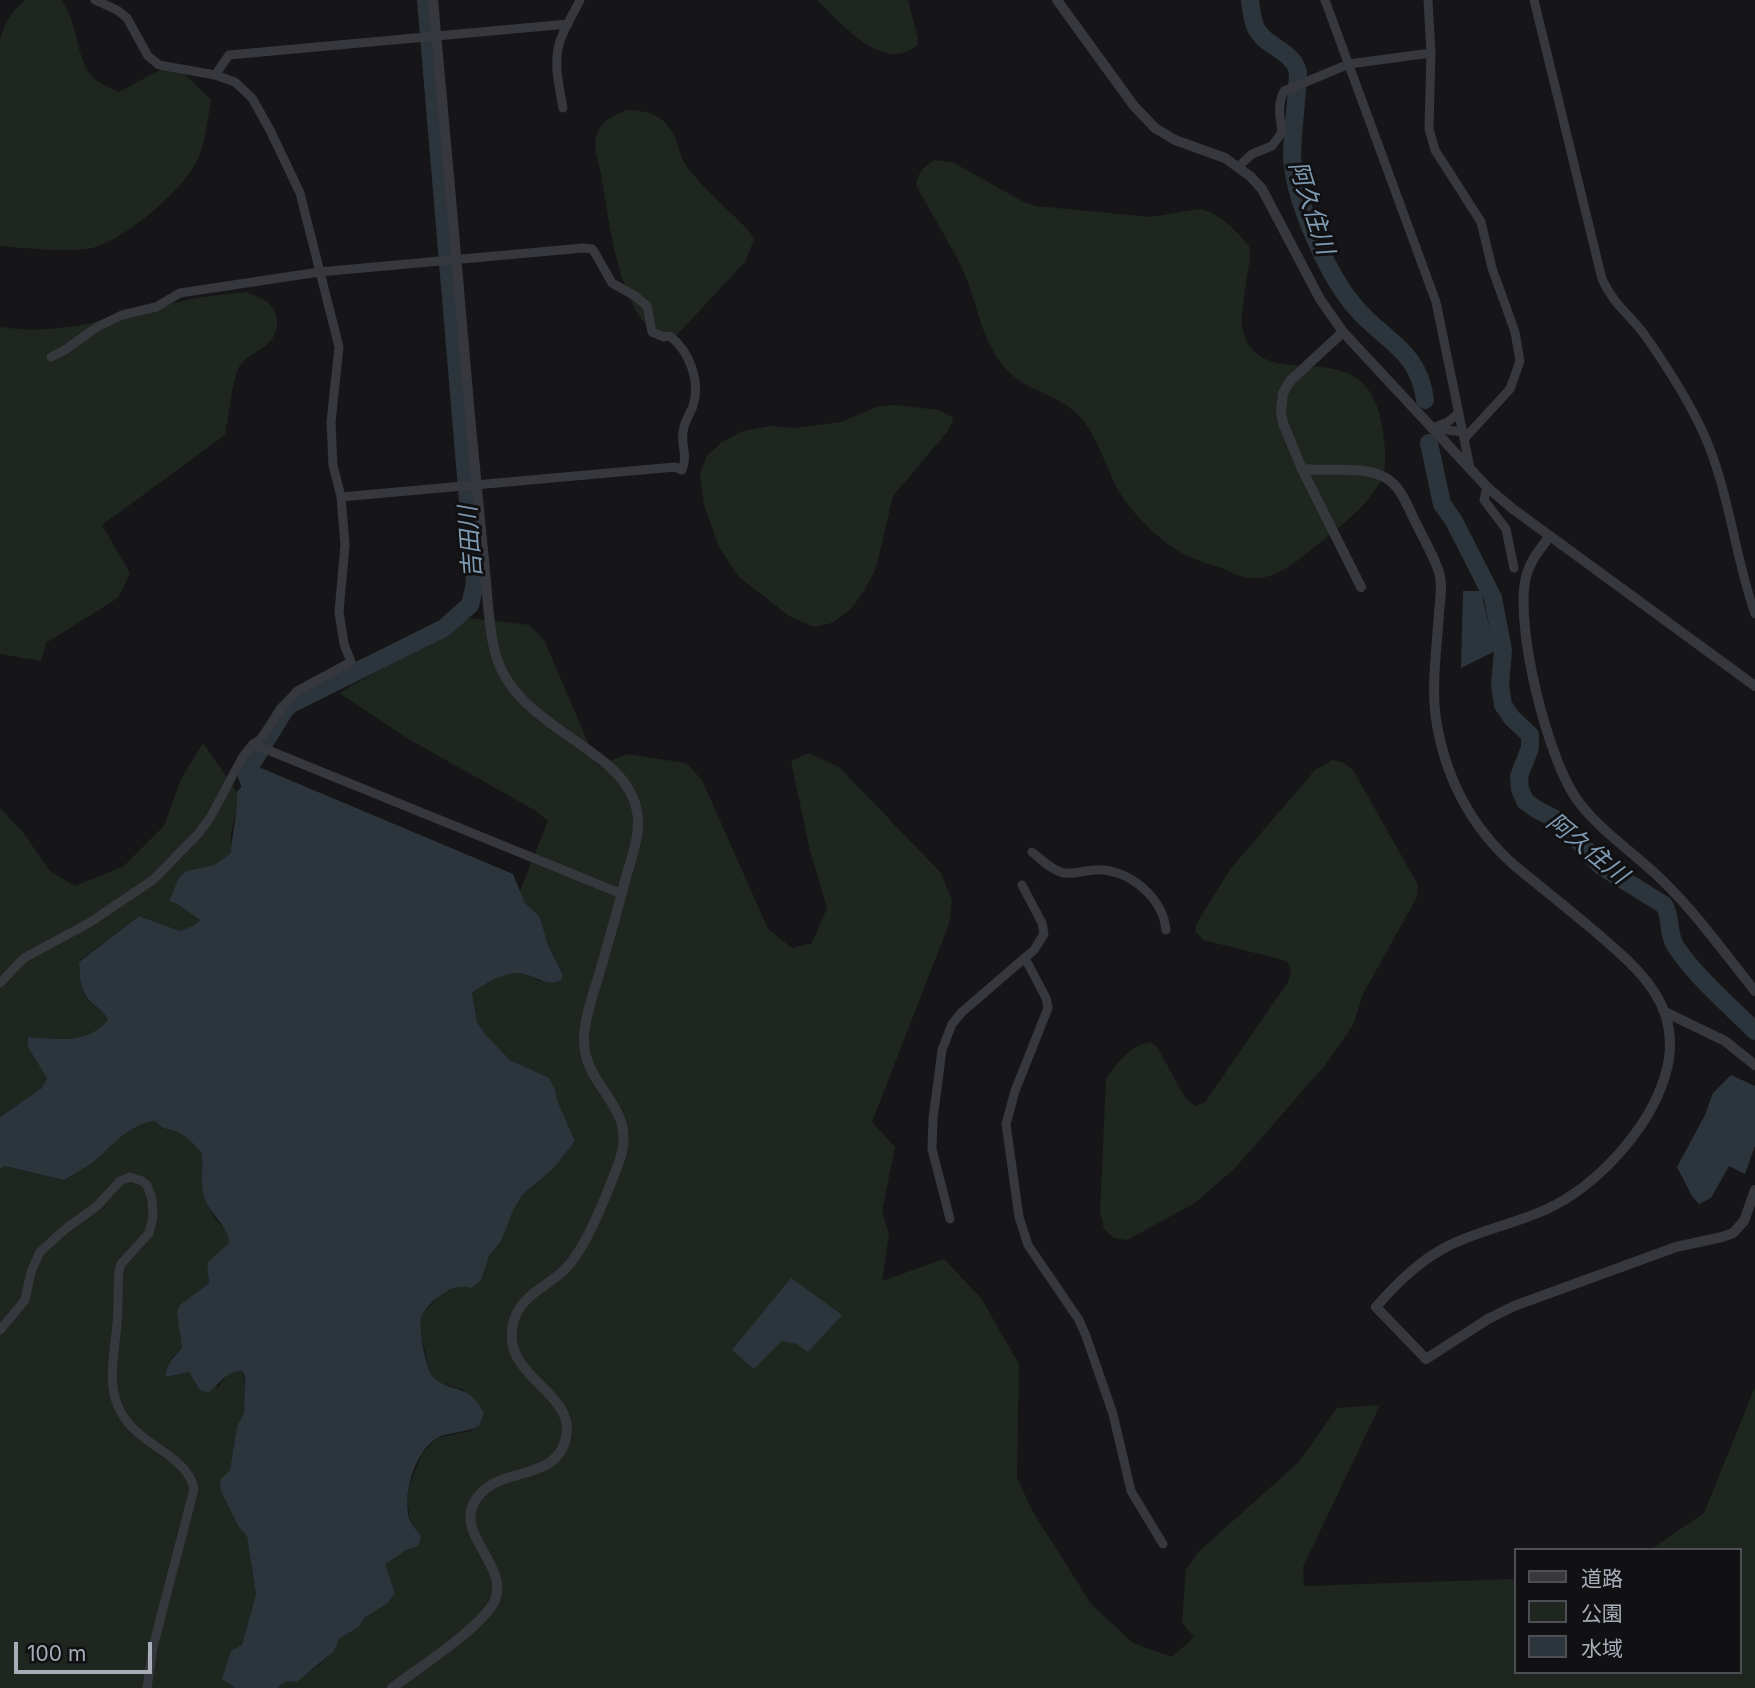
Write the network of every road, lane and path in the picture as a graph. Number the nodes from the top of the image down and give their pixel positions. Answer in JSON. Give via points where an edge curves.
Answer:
{"nodes":[{"id":1,"x":95,"y":0,"type":"edge"},
{"id":2,"x":433,"y":0,"type":"edge"},
{"id":3,"x":580,"y":0,"type":"edge"},
{"id":4,"x":1057,"y":0,"type":"edge"},
{"id":5,"x":1325,"y":0,"type":"edge"},
{"id":6,"x":1429,"y":0,"type":"edge"},
{"id":7,"x":1534,"y":0,"type":"edge"},
{"id":8,"x":568,"y":24,"type":"junction"},
{"id":9,"x":436,"y":36,"type":"junction"},
{"id":10,"x":1431,"y":53,"type":"junction"},
{"id":11,"x":1349,"y":64,"type":"junction"},
{"id":12,"x":215,"y":75,"type":"junction"},
{"id":13,"x":563,"y":108,"type":"dead end"},
{"id":14,"x":1239,"y":166,"type":"junction"},
{"id":15,"x":457,"y":260,"type":"junction"},
{"id":16,"x":320,"y":272,"type":"junction"},
{"id":17,"x":1343,"y":332,"type":"junction"},
{"id":18,"x":51,"y":357,"type":"dead end"},
{"id":19,"x":1457,"y":414,"type":"junction"},
{"id":20,"x":1431,"y":428,"type":"junction"},
{"id":21,"x":1464,"y":436,"type":"junction"},
{"id":22,"x":1302,"y":469,"type":"junction"},
{"id":23,"x":1470,"y":470,"type":"junction"},
{"id":24,"x":476,"y":483,"type":"junction"},
{"id":25,"x":1487,"y":487,"type":"junction"},
{"id":26,"x":341,"y":497,"type":"junction"},
{"id":27,"x":1550,"y":536,"type":"junction"},
{"id":28,"x":1514,"y":568,"type":"dead end"},
{"id":29,"x":1360,"y":587,"type":"dead end"},
{"id":30,"x":1755,"y":614,"type":"edge"},
{"id":31,"x":1755,"y":686,"type":"edge"},
{"id":32,"x":253,"y":744,"type":"junction"},
{"id":33,"x":1032,"y":852,"type":"dead end"},
{"id":34,"x":1022,"y":885,"type":"dead end"},
{"id":35,"x":622,"y":894,"type":"junction"},
{"id":36,"x":1166,"y":930,"type":"dead end"},
{"id":37,"x":1025,"y":958,"type":"junction"},
{"id":38,"x":0,"y":983,"type":"edge"},
{"id":39,"x":1755,"y":991,"type":"edge"},
{"id":40,"x":1665,"y":1012,"type":"junction"},
{"id":41,"x":1755,"y":1065,"type":"edge"},
{"id":42,"x":1755,"y":1190,"type":"edge"},
{"id":43,"x":950,"y":1219,"type":"dead end"},
{"id":44,"x":0,"y":1330,"type":"edge"},
{"id":45,"x":1163,"y":1544,"type":"dead end"},
{"id":46,"x":147,"y":1688,"type":"edge"},
{"id":47,"x":392,"y":1688,"type":"edge"}],
"edges":[{"from":1,"to":12,"type":"street","via":[[127,18],[148,56],[159,65]]},
{"from":2,"to":9,"type":"street"},
{"from":3,"to":8,"type":"street"},
{"from":4,"to":14,"type":"street","via":[[1149,123],[1175,140]]},
{"from":5,"to":11,"type":"street"},
{"from":6,"to":10,"type":"street"},
{"from":7,"to":30,"type":"street","via":[[1602,279],[1610,297],[1663,362],[1702,429]]},
{"from":8,"to":9,"type":"street"},
{"from":8,"to":13,"type":"street","via":[[559,41],[557,63]]},
{"from":9,"to":12,"type":"street","via":[[229,55]]},
{"from":9,"to":15,"type":"street"},
{"from":10,"to":11,"type":"street"},
{"from":10,"to":21,"type":"street","via":[[1429,130],[1434,150],[1481,222],[1520,361],[1510,389]]},
{"from":11,"to":14,"type":"street","via":[[1284,91],[1279,112],[1282,132],[1272,146],[1252,154]]},
{"from":11,"to":19,"type":"street","via":[[1436,302]]},
{"from":12,"to":16,"type":"street","via":[[235,82],[263,116],[300,193]]},
{"from":14,"to":17,"type":"street","via":[[1262,189],[1320,299]]},
{"from":15,"to":16,"type":"street"},
{"from":15,"to":24,"type":"street"},
{"from":15,"to":24,"type":"street","via":[[592,249],[612,283],[647,306],[652,332],[670,335],[679,343],[691,364],[695,390],[683,429],[686,460],[682,470]]},
{"from":16,"to":18,"type":"street","via":[[180,293],[156,307],[97,327]]},
{"from":16,"to":26,"type":"street","via":[[339,347],[331,422],[332,465]]},
{"from":17,"to":20,"type":"street"},
{"from":17,"to":22,"type":"street","via":[[1283,393],[1283,423]]},
{"from":19,"to":20,"type":"street"},
{"from":19,"to":21,"type":"street"},
{"from":20,"to":21,"type":"street"},
{"from":20,"to":23,"type":"street"},
{"from":21,"to":23,"type":"street"},
{"from":22,"to":29,"type":"street"},
{"from":22,"to":40,"type":"street","via":[[1377,474],[1404,497],[1439,573],[1436,715],[1445,760],[1461,799],[1505,856],[1637,967]]},
{"from":23,"to":25,"type":"street"},
{"from":24,"to":26,"type":"street"},
{"from":24,"to":35,"type":"street","via":[[494,649],[507,682],[525,704],[625,782],[634,798],[637,838]]},
{"from":25,"to":27,"type":"street"},
{"from":25,"to":28,"type":"street","via":[[1484,500],[1506,529]]},
{"from":26,"to":32,"type":"street","via":[[345,545],[338,612],[351,662],[297,691]]},
{"from":27,"to":31,"type":"street"},
{"from":27,"to":39,"type":"street","via":[[1526,576],[1523,622],[1560,771],[1591,817],[1668,885]]},
{"from":32,"to":35,"type":"street"},
{"from":32,"to":38,"type":"street","via":[[210,818],[153,880],[89,923],[24,958]]},
{"from":33,"to":36,"type":"street","via":[[1062,873],[1100,869],[1132,880],[1156,900]]},
{"from":34,"to":37,"type":"street","via":[[1044,934]]},
{"from":35,"to":47,"type":"street","via":[[584,1034],[589,1067],[623,1122],[622,1155],[578,1253],[558,1276],[528,1298],[513,1324],[518,1360],[562,1411],[566,1439],[549,1463],[489,1487],[476,1501],[472,1528],[494,1572],[497,1594],[488,1613]]},
{"from":37,"to":43,"type":"street","via":[[962,1012],[952,1024],[943,1050],[932,1149]]},
{"from":37,"to":45,"type":"street","via":[[1048,1007],[1014,1091],[1006,1124],[1019,1217],[1028,1245],[1079,1320],[1113,1414],[1131,1491]]},
{"from":40,"to":41,"type":"street","via":[[1725,1041]]},
{"from":40,"to":42,"type":"street","via":[[1669,1041],[1662,1085],[1637,1129],[1595,1178],[1547,1209],[1444,1248],[1419,1264],[1376,1307],[1426,1359],[1514,1306],[1676,1247],[1733,1233],[1744,1221]]},
{"from":44,"to":46,"type":"street","via":[[25,1300],[36,1259],[48,1243],[125,1178],[147,1185],[152,1225],[119,1271],[111,1379],[130,1426],[185,1470],[194,1489],[153,1647]]}]}
